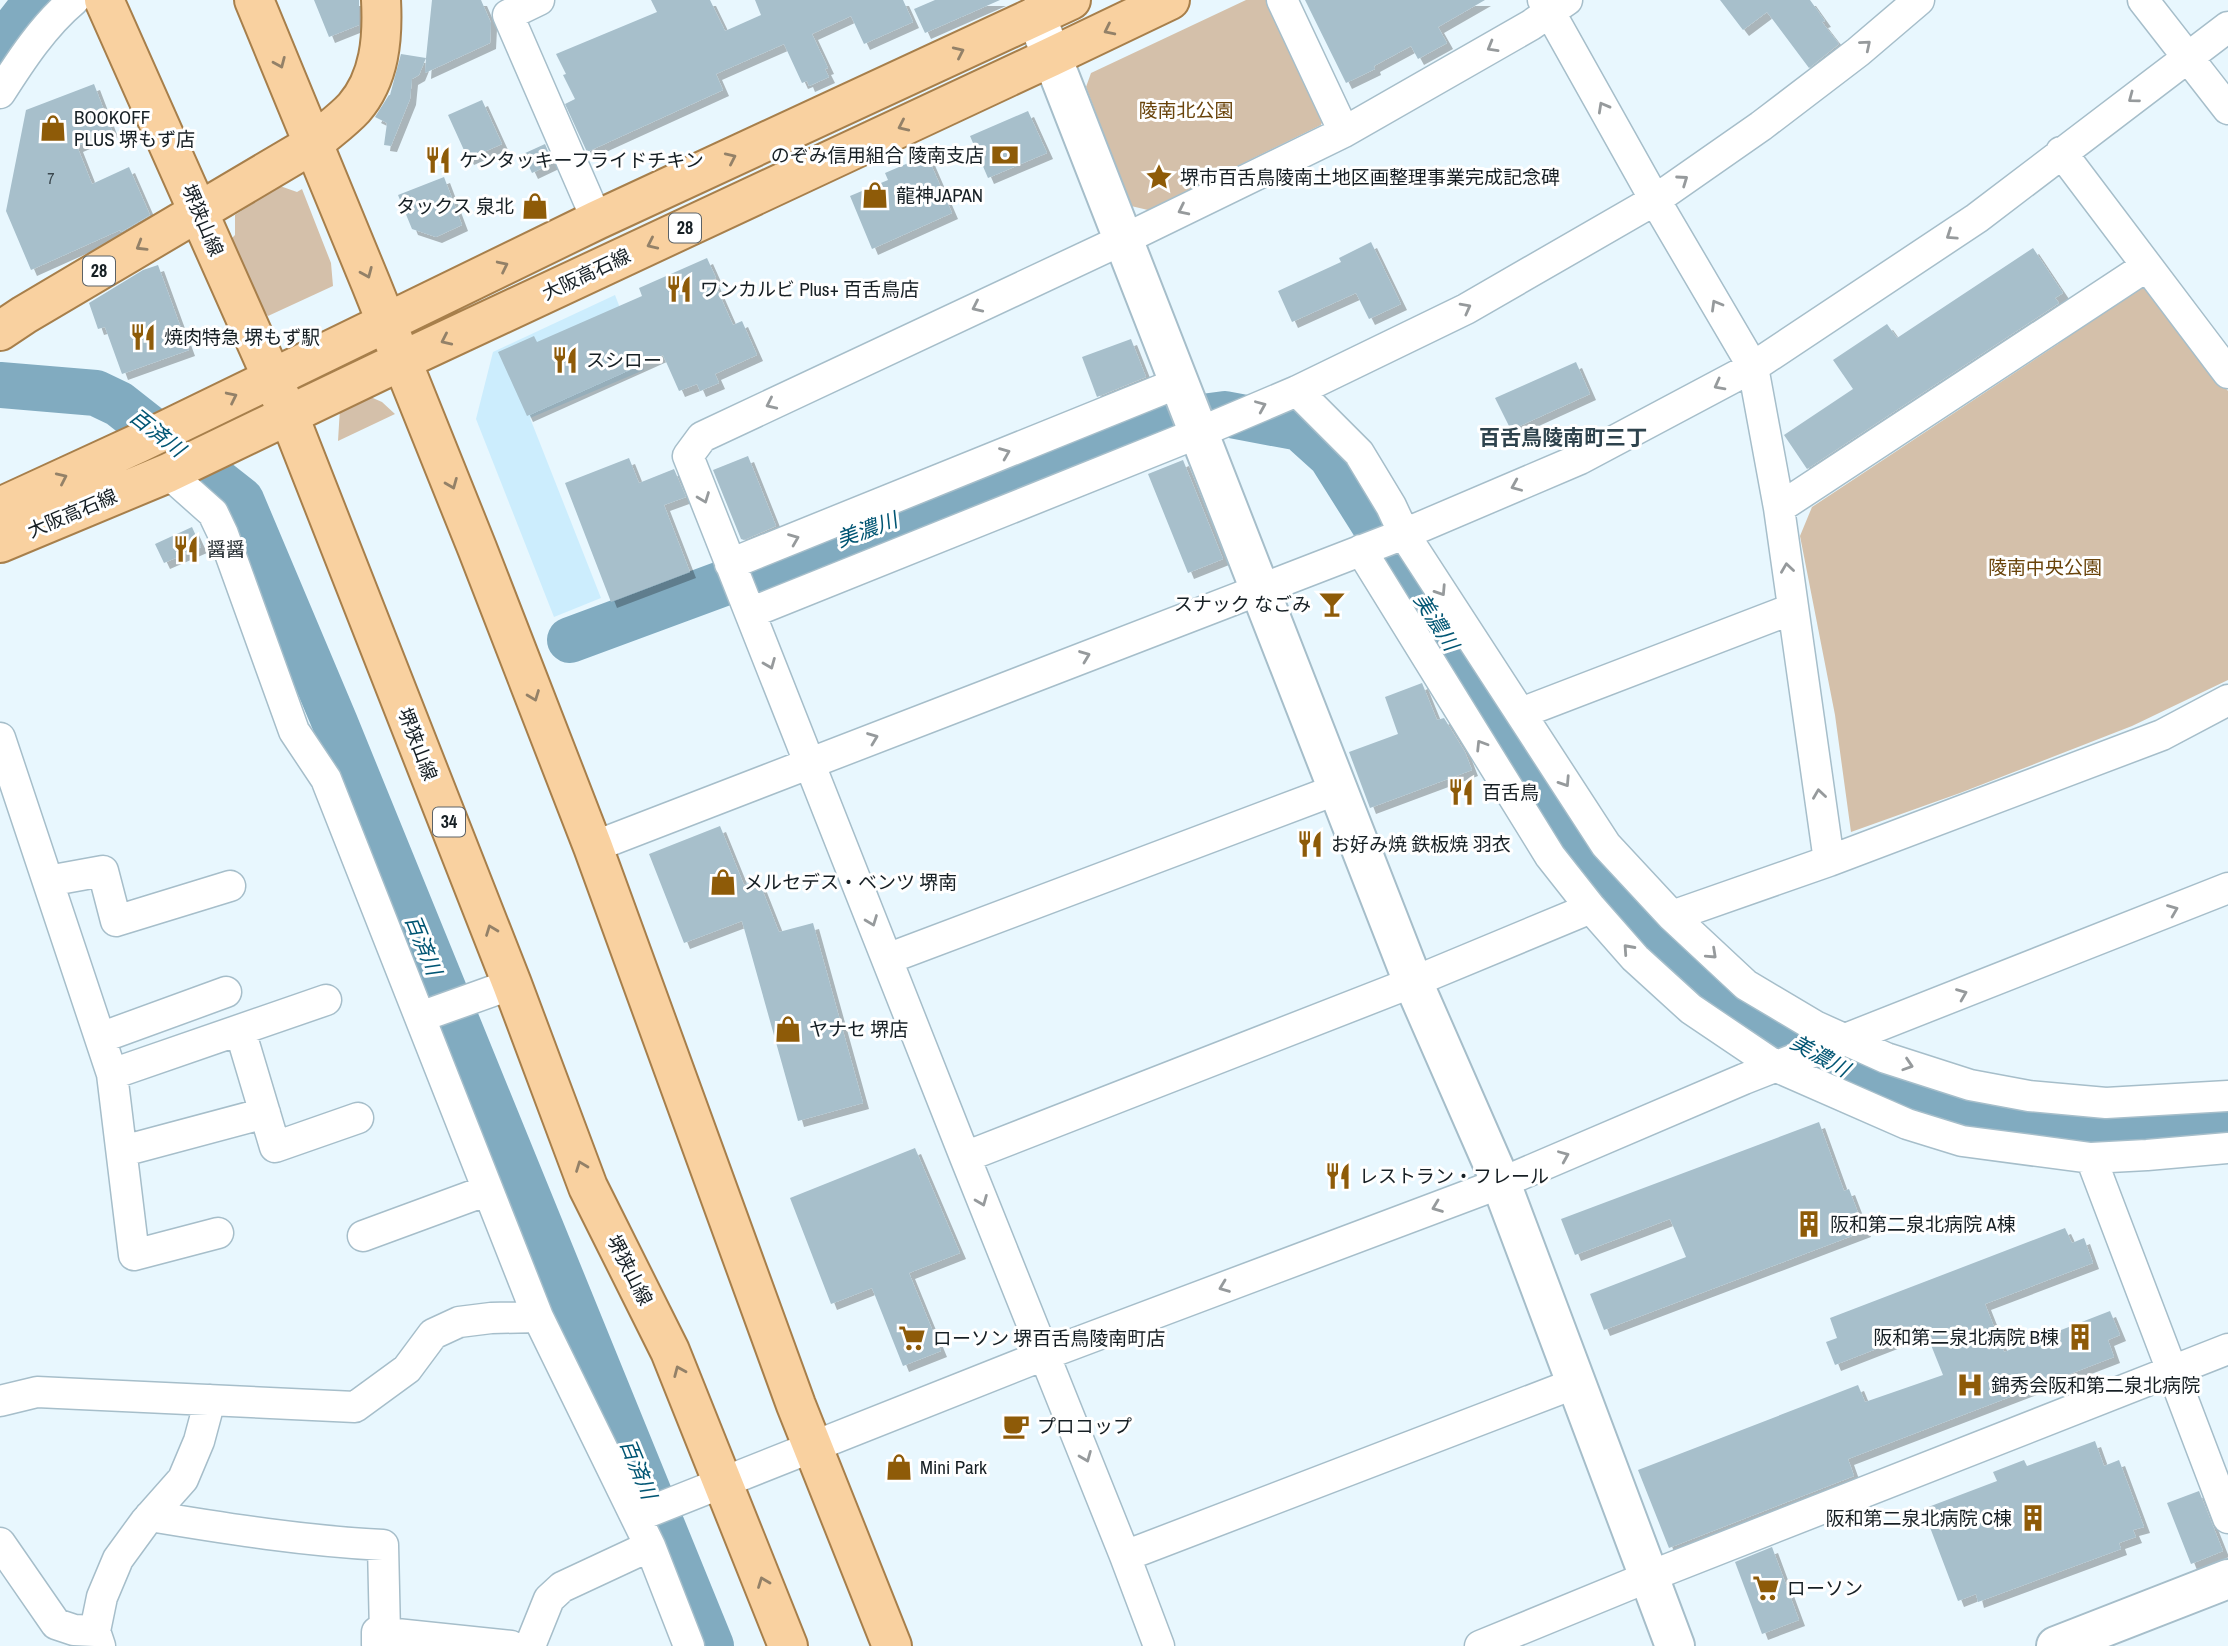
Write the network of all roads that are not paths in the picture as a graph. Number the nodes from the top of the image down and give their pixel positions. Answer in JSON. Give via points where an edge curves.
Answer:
{"nodes":[{"id":1,"x":74,"y":0,"type":"edge"},
{"id":2,"x":104,"y":0,"type":"edge"},
{"id":3,"x":254,"y":0,"type":"edge"},
{"id":4,"x":381,"y":0,"type":"edge"},
{"id":5,"x":539,"y":0,"type":"edge"},
{"id":6,"x":1071,"y":0,"type":"edge"},
{"id":7,"x":1170,"y":0,"type":"edge"},
{"id":8,"x":1282,"y":0,"type":"edge"},
{"id":9,"x":1919,"y":0,"type":"edge"},
{"id":10,"x":2143,"y":0,"type":"edge"},
{"id":11,"x":1554,"y":4,"type":"edge"},
{"id":12,"x":1033,"y":8,"type":"edge"},
{"id":13,"x":2228,"y":27,"type":"edge"},
{"id":14,"x":1051,"y":57,"type":"junction"},
{"id":15,"x":2188,"y":57,"type":"junction"},
{"id":16,"x":0,"y":93,"type":"edge"},
{"id":17,"x":2228,"y":109,"type":"edge"},
{"id":18,"x":1344,"y":132,"type":"junction"},
{"id":19,"x":313,"y":144,"type":"junction"},
{"id":20,"x":2061,"y":152,"type":"junction"},
{"id":21,"x":1655,"y":200,"type":"junction"},
{"id":22,"x":200,"y":211,"type":"junction"},
{"id":23,"x":597,"y":220,"type":"junction"},
{"id":24,"x":1123,"y":239,"type":"junction"},
{"id":25,"x":2147,"y":266,"type":"junction"},
{"id":26,"x":386,"y":321,"type":"junction"},
{"id":27,"x":0,"y":331,"type":"edge"},
{"id":28,"x":401,"y":361,"type":"junction"},
{"id":29,"x":1753,"y":367,"type":"junction"},
{"id":30,"x":2228,"y":373,"type":"edge"},
{"id":31,"x":272,"y":376,"type":"junction"},
{"id":32,"x":1178,"y":383,"type":"junction"},
{"id":33,"x":1297,"y":391,"type":"junction"},
{"id":34,"x":289,"y":416,"type":"junction"},
{"id":35,"x":1198,"y":433,"type":"junction"},
{"id":36,"x":183,"y":464,"type":"junction"},
{"id":37,"x":0,"y":506,"type":"edge"},
{"id":38,"x":1779,"y":508,"type":"junction"},
{"id":39,"x":1404,"y":534,"type":"junction"},
{"id":40,"x":0,"y":543,"type":"edge"},
{"id":41,"x":1360,"y":550,"type":"junction"},
{"id":42,"x":732,"y":567,"type":"junction"},
{"id":43,"x":1260,"y":589,"type":"junction"},
{"id":44,"x":748,"y":606,"type":"junction"},
{"id":45,"x":1793,"y":609,"type":"junction"},
{"id":46,"x":2228,"y":700,"type":"edge"},
{"id":47,"x":1521,"y":713,"type":"junction"},
{"id":48,"x":0,"y":738,"type":"edge"},
{"id":49,"x":809,"y":762,"type":"junction"},
{"id":50,"x":1338,"y":789,"type":"junction"},
{"id":51,"x":593,"y":846,"type":"junction"},
{"id":52,"x":1829,"y":861,"type":"junction"},
{"id":53,"x":48,"y":881,"type":"junction"},
{"id":54,"x":230,"y":886,"type":"dead end"},
{"id":55,"x":2228,"y":888,"type":"edge"},
{"id":56,"x":1591,"y":908,"type":"junction"},
{"id":57,"x":1672,"y":916,"type":"junction"},
{"id":58,"x":887,"y":959,"type":"junction"},
{"id":59,"x":1413,"y":982,"type":"junction"},
{"id":60,"x":512,"y":984,"type":"junction"},
{"id":61,"x":226,"y":992,"type":"dead end"},
{"id":62,"x":326,"y":1000,"type":"dead end"},
{"id":63,"x":425,"y":1016,"type":"junction"},
{"id":64,"x":240,"y":1030,"type":"junction"},
{"id":65,"x":100,"y":1038,"type":"junction"},
{"id":66,"x":1838,"y":1043,"type":"junction"},
{"id":67,"x":1787,"y":1063,"type":"junction"},
{"id":68,"x":112,"y":1074,"type":"junction"},
{"id":69,"x":2228,"y":1096,"type":"edge"},
{"id":70,"x":265,"y":1113,"type":"junction"},
{"id":71,"x":358,"y":1118,"type":"dead end"},
{"id":72,"x":2228,"y":1148,"type":"edge"},
{"id":73,"x":123,"y":1152,"type":"junction"},
{"id":74,"x":965,"y":1157,"type":"junction"},
{"id":75,"x":2091,"y":1158,"type":"junction"},
{"id":76,"x":1501,"y":1183,"type":"junction"},
{"id":77,"x":488,"y":1190,"type":"junction"},
{"id":78,"x":218,"y":1233,"type":"dead end"},
{"id":79,"x":363,"y":1236,"type":"dead end"},
{"id":80,"x":538,"y":1317,"type":"junction"},
{"id":81,"x":2228,"y":1349,"type":"edge"},
{"id":82,"x":1044,"y":1355,"type":"junction"},
{"id":83,"x":2172,"y":1371,"type":"junction"},
{"id":84,"x":1576,"y":1383,"type":"junction"},
{"id":85,"x":209,"y":1400,"type":"junction"},
{"id":86,"x":0,"y":1401,"type":"edge"},
{"id":87,"x":813,"y":1447,"type":"junction"},
{"id":88,"x":724,"y":1483,"type":"junction"},
{"id":89,"x":642,"y":1515,"type":"junction"},
{"id":90,"x":150,"y":1516,"type":"junction"},
{"id":91,"x":2228,"y":1518,"type":"edge"},
{"id":92,"x":0,"y":1543,"type":"edge"},
{"id":93,"x":650,"y":1546,"type":"junction"},
{"id":94,"x":1125,"y":1556,"type":"junction"},
{"id":95,"x":1648,"y":1577,"type":"junction"},
{"id":96,"x":2228,"y":1579,"type":"edge"},
{"id":97,"x":98,"y":1638,"type":"edge"},
{"id":98,"x":381,"y":1640,"type":"edge"},
{"id":99,"x":511,"y":1646,"type":"edge"},
{"id":100,"x":530,"y":1646,"type":"edge"},
{"id":101,"x":689,"y":1646,"type":"edge"},
{"id":102,"x":788,"y":1646,"type":"edge"},
{"id":103,"x":892,"y":1646,"type":"edge"},
{"id":104,"x":1159,"y":1646,"type":"edge"},
{"id":105,"x":1480,"y":1646,"type":"edge"},
{"id":106,"x":1675,"y":1646,"type":"edge"},
{"id":107,"x":2056,"y":1646,"type":"edge"}],
"edges":[{"from":1,"to":16,"type":"street","via":[[22,59]]},
{"from":2,"to":22,"type":"main road","name":"堺狭山線","number":"34"},
{"from":3,"to":19,"type":"main road","one_way":true},
{"from":4,"to":19,"type":"main road","number":"28","via":[[381,47],[370,84],[354,108]]},
{"from":5,"to":23,"type":"street","via":[[508,15]]},
{"from":6,"to":12,"type":"main road","name":"大阪高石線","number":"28"},
{"from":7,"to":14,"type":"main road","name":"大阪高石線","number":"28","one_way":true},
{"from":8,"to":18,"type":"street"},
{"from":21,"to":9,"type":"street","one_way":true,"via":[[1772,118]]},
{"from":10,"to":15,"type":"street"},
{"from":11,"to":18,"type":"street","one_way":true},
{"from":21,"to":11,"type":"street","one_way":true},
{"from":12,"to":14,"type":"street"},
{"from":23,"to":12,"type":"main road","name":"大阪高石線","number":"28","one_way":true},
{"from":13,"to":15,"type":"street"},
{"from":14,"to":24,"type":"street"},
{"from":14,"to":28,"type":"main road","name":"大阪高石線","number":"28","one_way":true},
{"from":15,"to":17,"type":"street"},
{"from":15,"to":20,"type":"street","one_way":true},
{"from":18,"to":24,"type":"street","one_way":true},
{"from":19,"to":22,"type":"main road","number":"28"},
{"from":19,"to":26,"type":"main road","one_way":true},
{"from":20,"to":25,"type":"street"},
{"from":20,"to":29,"type":"street","one_way":true,"via":[[1977,218]]},
{"from":29,"to":21,"type":"street","one_way":true},
{"from":33,"to":21,"type":"street","one_way":true,"via":[[1466,309]]},
{"from":22,"to":27,"type":"main road","number":"28","one_way":true},
{"from":22,"to":31,"type":"main road","name":"堺狭山線","number":"34"},
{"from":26,"to":23,"type":"main road","name":"大阪高石線","number":"28","one_way":true},
{"from":24,"to":32,"type":"street"},
{"from":24,"to":42,"type":"street","one_way":true,"via":[[702,437],[688,456]]},
{"from":25,"to":30,"type":"street"},
{"from":25,"to":38,"type":"street"},
{"from":26,"to":28,"type":"main road"},
{"from":26,"to":31,"type":"main road","name":"大阪高石線","number":"28"},
{"from":28,"to":34,"type":"main road","name":"大阪高石線","number":"28"},
{"from":28,"to":51,"type":"main road","one_way":true},
{"from":29,"to":38,"type":"street"},
{"from":29,"to":39,"type":"street","one_way":true,"via":[[1580,459]]},
{"from":31,"to":34,"type":"main road","name":"堺狭山線","number":"34"},
{"from":37,"to":31,"type":"main road","name":"大阪高石線","number":"28","one_way":true},
{"from":32,"to":35,"type":"street"},
{"from":42,"to":32,"type":"street","one_way":true},
{"from":35,"to":33,"type":"street","one_way":true},
{"from":33,"to":39,"type":"street","via":[[1359,453]]},
{"from":34,"to":36,"type":"main road","name":"大阪高石線","number":"28"},
{"from":60,"to":34,"type":"main road","name":"堺狭山線","number":"34","one_way":true},
{"from":35,"to":43,"type":"street"},
{"from":35,"to":44,"type":"street"},
{"from":36,"to":40,"type":"main road","name":"大阪高石線","number":"28"},
{"from":36,"to":63,"type":"street","via":[[223,534],[294,731],[326,779]]},
{"from":45,"to":38,"type":"street","one_way":true},
{"from":39,"to":41,"type":"street"},
{"from":39,"to":47,"type":"street","one_way":true},
{"from":41,"to":43,"type":"street"},
{"from":56,"to":41,"type":"street","one_way":true,"via":[[1550,856]]},
{"from":42,"to":44,"type":"street"},
{"from":49,"to":43,"type":"street","one_way":true},
{"from":43,"to":50,"type":"street"},
{"from":44,"to":49,"type":"street","one_way":true},
{"from":45,"to":47,"type":"street"},
{"from":52,"to":45,"type":"street","one_way":true},
{"from":46,"to":52,"type":"street","via":[[2162,736]]},
{"from":47,"to":57,"type":"street","one_way":true,"via":[[1606,845]]},
{"from":48,"to":53,"type":"street"},
{"from":49,"to":51,"type":"street"},
{"from":49,"to":58,"type":"street","one_way":true},
{"from":50,"to":58,"type":"street"},
{"from":50,"to":59,"type":"street"},
{"from":51,"to":87,"type":"main road"},
{"from":52,"to":57,"type":"street"},
{"from":53,"to":54,"type":"street","via":[[103,872],[116,921]]},
{"from":53,"to":65,"type":"street"},
{"from":66,"to":55,"type":"street","one_way":true},
{"from":56,"to":59,"type":"street"},
{"from":67,"to":56,"type":"street","one_way":true,"via":[[1691,1009],[1635,958]]},
{"from":57,"to":66,"type":"street","one_way":true,"via":[[1746,985]]},
{"from":58,"to":74,"type":"street"},
{"from":59,"to":74,"type":"street"},
{"from":59,"to":76,"type":"street"},
{"from":60,"to":63,"type":"street"},
{"from":88,"to":60,"type":"main road","name":"堺狭山線","number":"34","one_way":true,"via":[[670,1351],[589,1187]]},
{"from":61,"to":65,"type":"street"},
{"from":62,"to":64,"type":"street"},
{"from":63,"to":77,"type":"street"},
{"from":64,"to":68,"type":"street"},
{"from":64,"to":70,"type":"street"},
{"from":65,"to":68,"type":"street"},
{"from":66,"to":67,"type":"street"},
{"from":66,"to":69,"type":"street","one_way":true,"via":[[1958,1081],[2029,1096],[2106,1103]]},
{"from":67,"to":75,"type":"street","via":[[1907,1124],[1962,1141]]},
{"from":76,"to":67,"type":"street","one_way":true},
{"from":68,"to":73,"type":"street"},
{"from":70,"to":71,"type":"street","via":[[275,1147]]},
{"from":70,"to":73,"type":"street"},
{"from":72,"to":75,"type":"street"},
{"from":73,"to":78,"type":"street","via":[[134,1255]]},
{"from":74,"to":82,"type":"street","one_way":true},
{"from":75,"to":83,"type":"street"},
{"from":76,"to":82,"type":"street","one_way":true},
{"from":76,"to":84,"type":"street"},
{"from":77,"to":79,"type":"street"},
{"from":77,"to":80,"type":"street"},
{"from":80,"to":85,"type":"street","via":[[459,1322],[433,1334],[407,1369],[355,1407]]},
{"from":80,"to":89,"type":"street"},
{"from":81,"to":83,"type":"street"},
{"from":82,"to":87,"type":"street"},
{"from":82,"to":94,"type":"street","one_way":true},
{"from":83,"to":91,"type":"street"},
{"from":83,"to":95,"type":"street"},
{"from":84,"to":94,"type":"street"},
{"from":84,"to":95,"type":"street"},
{"from":85,"to":86,"type":"street","via":[[37,1392]]},
{"from":85,"to":90,"type":"street","via":[[183,1479]]},
{"from":87,"to":88,"type":"street"},
{"from":87,"to":103,"type":"main road"},
{"from":88,"to":89,"type":"street"},
{"from":102,"to":88,"type":"main road","name":"堺狭山線","number":"34","one_way":true},
{"from":89,"to":93,"type":"street"},
{"from":90,"to":97,"type":"street","via":[[118,1559],[102,1597]]},
{"from":90,"to":98,"type":"street","via":[[248,1532],[383,1545]]},
{"from":92,"to":97,"type":"street","via":[[56,1624]]},
{"from":93,"to":100,"type":"street","via":[[562,1587],[549,1599]]},
{"from":93,"to":101,"type":"street"},
{"from":94,"to":104,"type":"street"},
{"from":95,"to":105,"type":"street"},
{"from":95,"to":106,"type":"street"},
{"from":96,"to":107,"type":"street"},
{"from":98,"to":99,"type":"street"}]}
